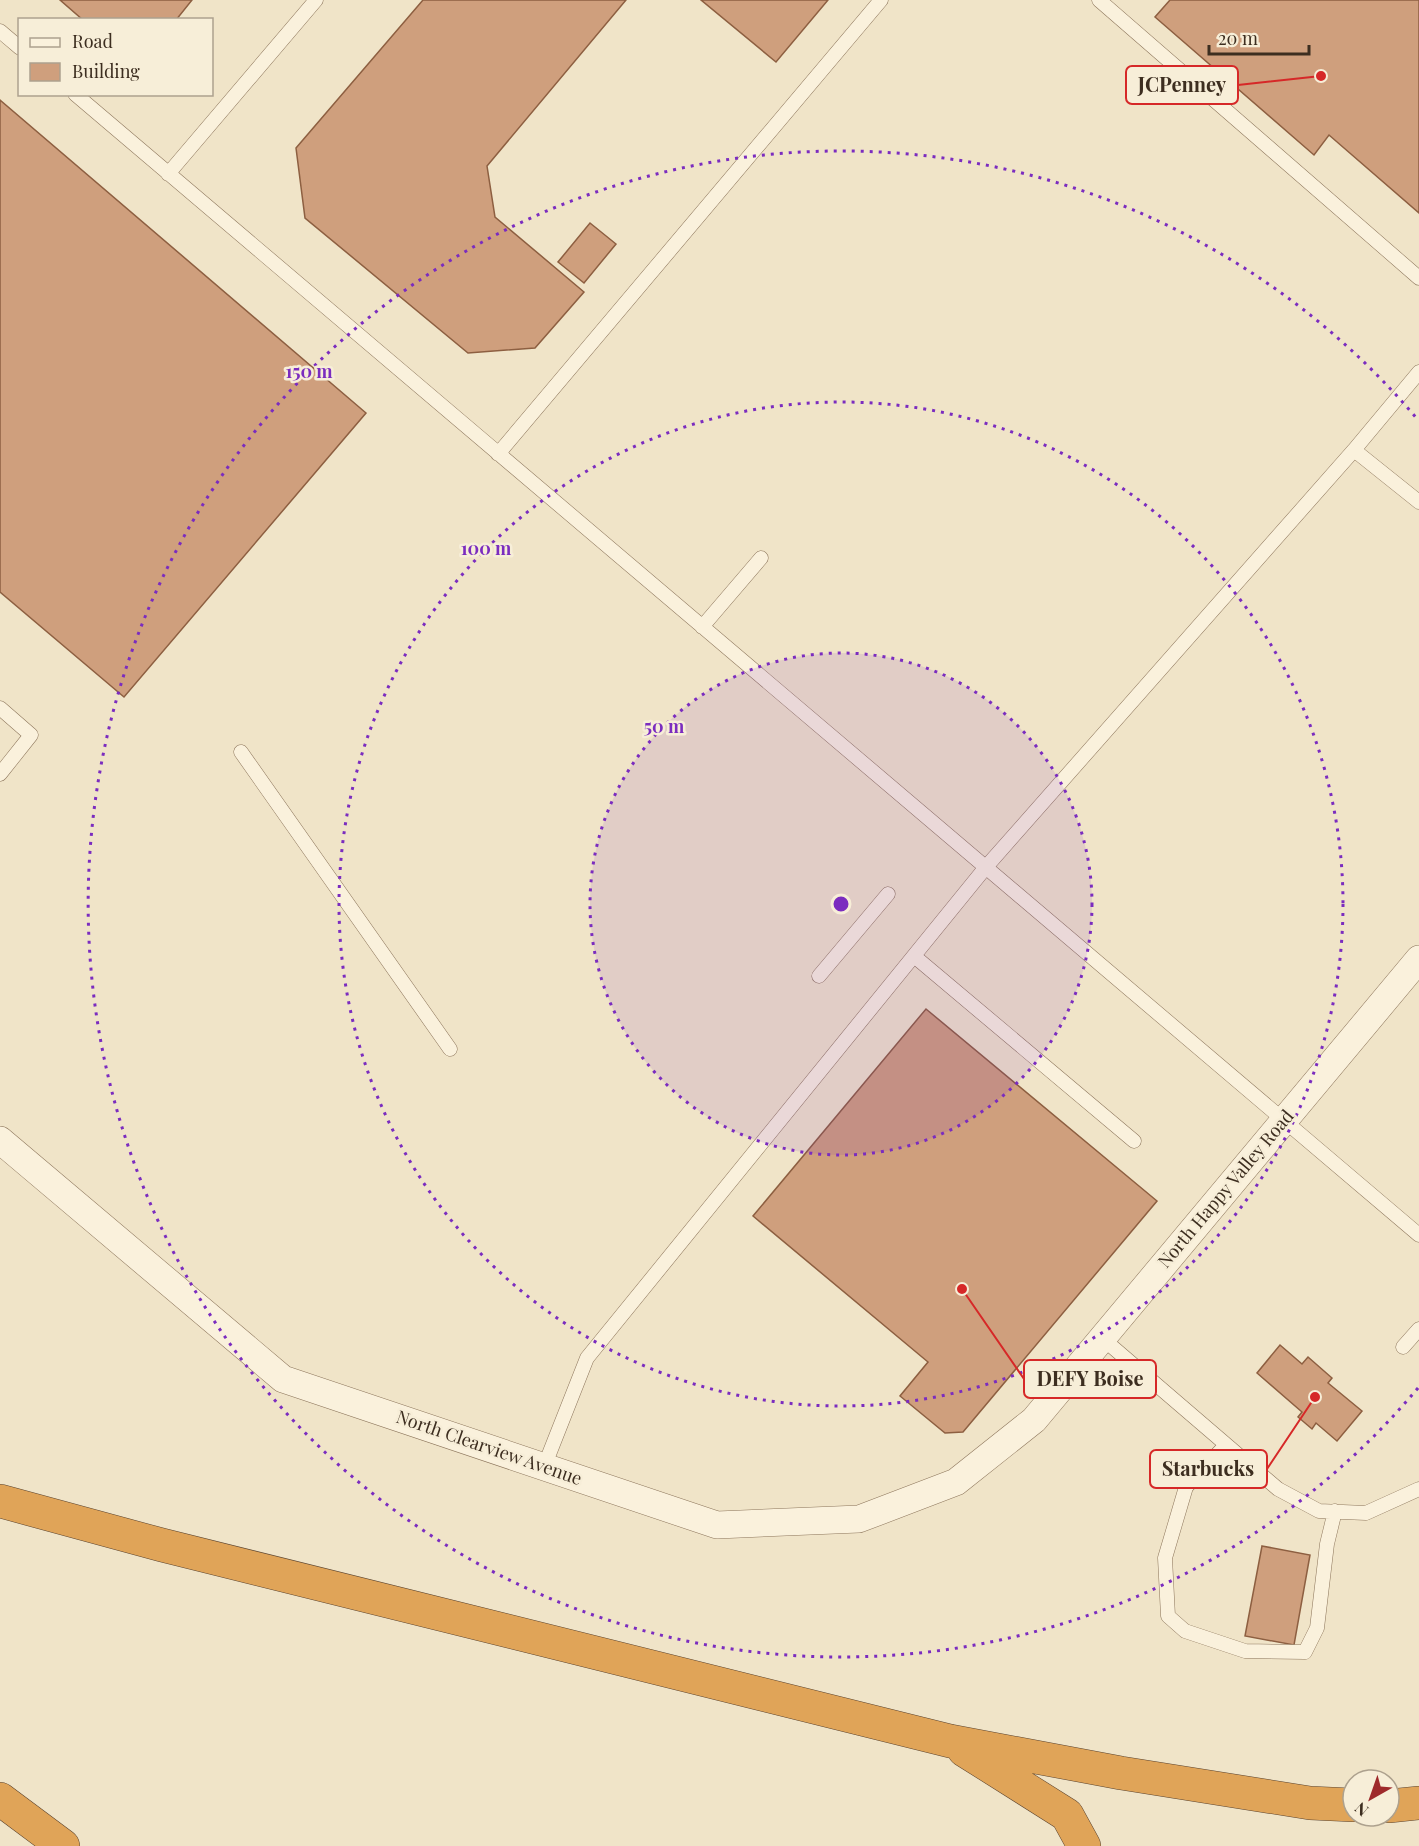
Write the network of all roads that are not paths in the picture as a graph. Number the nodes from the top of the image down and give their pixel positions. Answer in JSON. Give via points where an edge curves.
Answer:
{"nodes":[{"id":1,"x":316,"y":0,"type":"edge"},
{"id":2,"x":881,"y":0,"type":"edge"},
{"id":3,"x":1098,"y":0,"type":"edge"},
{"id":4,"x":0,"y":31,"type":"edge"},
{"id":5,"x":18,"y":46,"type":"edge"},
{"id":6,"x":77,"y":96,"type":"edge"},
{"id":7,"x":168,"y":174,"type":"junction"},
{"id":8,"x":1419,"y":278,"type":"edge"},
{"id":9,"x":1419,"y":372,"type":"edge"},
{"id":10,"x":1354,"y":450,"type":"junction"},
{"id":11,"x":498,"y":454,"type":"junction"},
{"id":12,"x":1419,"y":502,"type":"edge"},
{"id":13,"x":761,"y":558,"type":"dead end"},
{"id":14,"x":702,"y":627,"type":"junction"},
{"id":15,"x":0,"y":708,"type":"edge"},
{"id":16,"x":241,"y":752,"type":"dead end"},
{"id":17,"x":0,"y":774,"type":"edge"},
{"id":18,"x":986,"y":867,"type":"junction"},
{"id":19,"x":888,"y":894,"type":"dead end"},
{"id":20,"x":914,"y":956,"type":"junction"},
{"id":21,"x":1419,"y":958,"type":"edge"},
{"id":22,"x":819,"y":976,"type":"dead end"},
{"id":23,"x":450,"y":1049,"type":"dead end"},
{"id":24,"x":1284,"y":1120,"type":"junction"},
{"id":25,"x":0,"y":1140,"type":"edge"},
{"id":26,"x":1134,"y":1141,"type":"dead end"},
{"id":27,"x":1419,"y":1235,"type":"edge"},
{"id":28,"x":1419,"y":1329,"type":"edge"},
{"id":29,"x":1102,"y":1338,"type":"junction"},
{"id":30,"x":1403,"y":1347,"type":"dead end"},
{"id":31,"x":1034,"y":1420,"type":"joint"},
{"id":32,"x":1226,"y":1445,"type":"junction"},
{"id":33,"x":544,"y":1467,"type":"junction"},
{"id":34,"x":1419,"y":1489,"type":"edge"},
{"id":35,"x":0,"y":1501,"type":"edge"},
{"id":36,"x":1335,"y":1511,"type":"junction"},
{"id":37,"x":950,"y":1741,"type":"junction"},
{"id":38,"x":0,"y":1798,"type":"edge"},
{"id":39,"x":1419,"y":1803,"type":"edge"},
{"id":40,"x":1341,"y":1804,"type":"edge"},
{"id":41,"x":1401,"y":1805,"type":"edge"},
{"id":42,"x":63,"y":1846,"type":"edge"},
{"id":43,"x":1084,"y":1846,"type":"edge"}],
"edges":[{"from":1,"to":7,"type":"lane"},
{"from":2,"to":11,"type":"lane"},
{"from":3,"to":8,"type":"lane"},
{"from":4,"to":5,"type":"lane"},
{"from":6,"to":7,"type":"lane"},
{"from":7,"to":11,"type":"lane"},
{"from":9,"to":10,"type":"lane"},
{"from":10,"to":12,"type":"lane"},
{"from":10,"to":18,"type":"lane"},
{"from":11,"to":14,"type":"lane"},
{"from":13,"to":14,"type":"lane"},
{"from":14,"to":18,"type":"lane"},
{"from":15,"to":17,"type":"lane","via":[[31,735]]},
{"from":16,"to":23,"type":"lane"},
{"from":18,"to":20,"type":"lane"},
{"from":18,"to":24,"type":"lane"},
{"from":19,"to":22,"type":"lane"},
{"from":20,"to":26,"type":"lane"},
{"from":20,"to":33,"type":"lane","via":[[587,1358]]},
{"from":21,"to":24,"type":"street","name":"North Happy Valley Road"},
{"from":24,"to":27,"type":"lane"},
{"from":24,"to":29,"type":"street","name":"North Happy Valley Road"},
{"from":25,"to":33,"type":"street","name":"North Clearview Avenue","via":[[283,1379]]},
{"from":28,"to":30,"type":"lane"},
{"from":29,"to":31,"type":"street","name":"North Happy Valley Road"},
{"from":29,"to":32,"type":"lane"},
{"from":31,"to":33,"type":"street","name":"North Clearview Avenue","via":[[956,1482],[859,1519],[717,1525]]},
{"from":32,"to":36,"type":"lane","via":[[1278,1489],[1319,1511]]},
{"from":32,"to":36,"type":"lane","via":[[1186,1487],[1165,1558],[1168,1617],[1185,1631],[1245,1651],[1305,1652],[1317,1628]]},
{"from":34,"to":36,"type":"lane","via":[[1366,1513]]},
{"from":35,"to":37,"type":"highway"},
{"from":37,"to":40,"type":"highway","via":[[1121,1773]]},
{"from":37,"to":43,"type":"highway","via":[[1067,1815]]},
{"from":38,"to":42,"type":"highway"},
{"from":39,"to":41,"type":"highway"}]}
